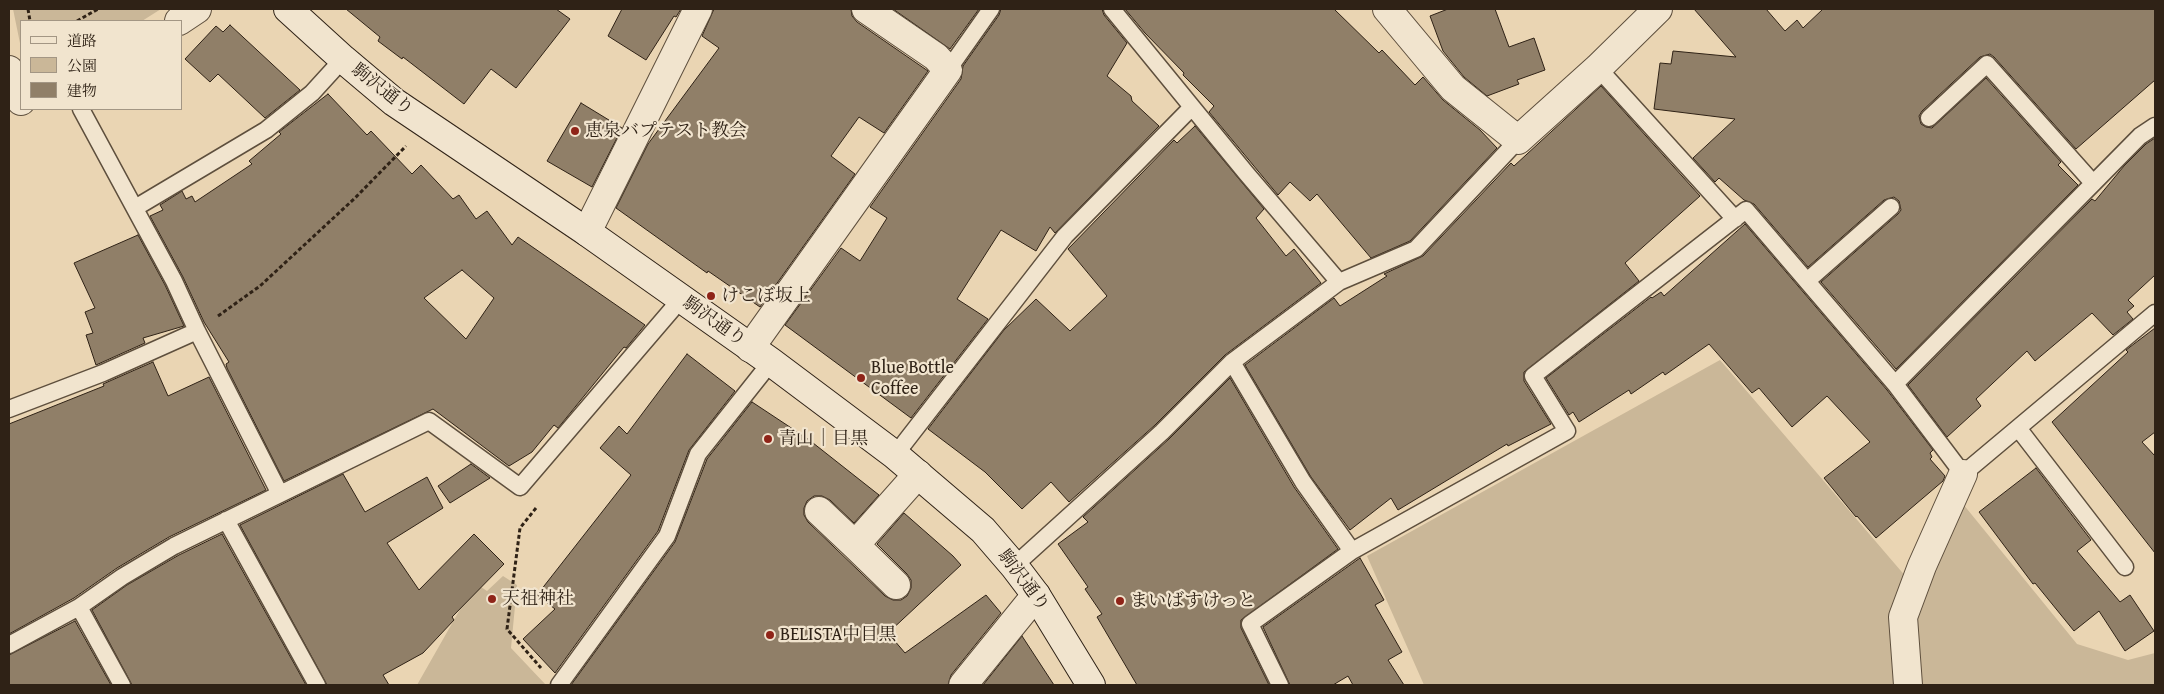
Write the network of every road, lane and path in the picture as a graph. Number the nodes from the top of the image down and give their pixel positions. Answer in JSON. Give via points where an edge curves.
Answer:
{"nodes":[{"id":1,"x":98,"y":9,"type":"edge"},
{"id":2,"x":197,"y":9,"type":"edge"},
{"id":3,"x":288,"y":9,"type":"edge"},
{"id":4,"x":698,"y":9,"type":"edge"},
{"id":5,"x":866,"y":9,"type":"edge"},
{"id":6,"x":991,"y":9,"type":"edge"},
{"id":7,"x":1112,"y":9,"type":"edge"},
{"id":8,"x":1388,"y":9,"type":"edge"},
{"id":9,"x":1658,"y":9,"type":"edge"},
{"id":10,"x":78,"y":20,"type":"edge"},
{"id":11,"x":180,"y":20,"type":"edge"},
{"id":12,"x":343,"y":59,"type":"junction"},
{"id":13,"x":1598,"y":68,"type":"junction"},
{"id":14,"x":9,"y":70,"type":"edge"},
{"id":15,"x":948,"y":70,"type":"junction"},
{"id":16,"x":20,"y":98,"type":"edge"},
{"id":17,"x":1192,"y":107,"type":"junction"},
{"id":18,"x":82,"y":110,"type":"edge"},
{"id":19,"x":1929,"y":118,"type":"dead end"},
{"id":20,"x":427,"y":124,"type":"junction"},
{"id":21,"x":2155,"y":126,"type":"edge"},
{"id":22,"x":1518,"y":140,"type":"junction"},
{"id":23,"x":2093,"y":183,"type":"junction"},
{"id":24,"x":1890,"y":206,"type":"dead end"},
{"id":25,"x":135,"y":208,"type":"junction"},
{"id":26,"x":1735,"y":219,"type":"junction"},
{"id":27,"x":587,"y":232,"type":"junction"},
{"id":28,"x":1807,"y":281,"type":"junction"},
{"id":29,"x":1339,"y":282,"type":"junction"},
{"id":30,"x":681,"y":299,"type":"junction"},
{"id":31,"x":2155,"y":313,"type":"edge"},
{"id":32,"x":197,"y":331,"type":"junction"},
{"id":33,"x":760,"y":355,"type":"junction"},
{"id":34,"x":1232,"y":362,"type":"junction"},
{"id":35,"x":1895,"y":384,"type":"junction"},
{"id":36,"x":9,"y":409,"type":"edge"},
{"id":37,"x":2018,"y":428,"type":"junction"},
{"id":38,"x":895,"y":455,"type":"junction"},
{"id":39,"x":918,"y":474,"type":"junction"},
{"id":40,"x":1963,"y":474,"type":"junction"},
{"id":41,"x":280,"y":494,"type":"junction"},
{"id":42,"x":538,"y":505,"type":"dead end"},
{"id":43,"x":819,"y":511,"type":"dead end"},
{"id":44,"x":226,"y":520,"type":"junction"},
{"id":45,"x":855,"y":545,"type":"junction"},
{"id":46,"x":1352,"y":551,"type":"junction"},
{"id":47,"x":1014,"y":566,"type":"junction"},
{"id":48,"x":2125,"y":567,"type":"dead end"},
{"id":49,"x":896,"y":585,"type":"dead end"},
{"id":50,"x":1036,"y":595,"type":"junction"},
{"id":51,"x":79,"y":607,"type":"junction"},
{"id":52,"x":9,"y":645,"type":"edge"},
{"id":53,"x":544,"y":671,"type":"dead end"},
{"id":54,"x":122,"y":685,"type":"edge"},
{"id":55,"x":317,"y":685,"type":"edge"},
{"id":56,"x":559,"y":685,"type":"edge"},
{"id":57,"x":963,"y":685,"type":"edge"},
{"id":58,"x":1091,"y":685,"type":"edge"},
{"id":59,"x":1280,"y":685,"type":"edge"},
{"id":60,"x":1908,"y":685,"type":"edge"}],
"edges":[{"from":1,"to":10,"type":"path"},
{"from":2,"to":11,"type":"street"},
{"from":3,"to":12,"type":"street","name":"駒沢通り"},
{"from":4,"to":27,"type":"street"},
{"from":5,"to":15,"type":"street","via":[[936,57]]},
{"from":6,"to":15,"type":"lane"},
{"from":7,"to":17,"type":"lane"},
{"from":8,"to":22,"type":"street","via":[[1453,88]]},
{"from":9,"to":13,"type":"street"},
{"from":12,"to":20,"type":"street","name":"駒沢通り","via":[[394,102]]},
{"from":12,"to":25,"type":"lane","via":[[312,93],[266,130]]},
{"from":13,"to":22,"type":"street"},
{"from":13,"to":26,"type":"lane"},
{"from":14,"to":16,"type":"street"},
{"from":15,"to":33,"type":"street"},
{"from":17,"to":29,"type":"lane"},
{"from":17,"to":38,"type":"lane","via":[[1065,236]]},
{"from":18,"to":25,"type":"lane"},
{"from":19,"to":23,"type":"lane","via":[[1986,64]]},
{"from":20,"to":27,"type":"street","name":"駒沢通り"},
{"from":20,"to":32,"type":"path","via":[[355,198],[260,286]]},
{"from":21,"to":23,"type":"lane","via":[[2140,136]]},
{"from":22,"to":29,"type":"lane","via":[[1416,248]]},
{"from":23,"to":35,"type":"lane"},
{"from":24,"to":28,"type":"lane"},
{"from":25,"to":32,"type":"lane"},
{"from":26,"to":28,"type":"lane","via":[[1746,210]]},
{"from":26,"to":46,"type":"lane","via":[[1533,376],[1567,431]]},
{"from":27,"to":30,"type":"street","name":"駒沢通り"},
{"from":28,"to":35,"type":"lane"},
{"from":29,"to":34,"type":"lane"},
{"from":30,"to":33,"type":"street","name":"駒沢通り"},
{"from":30,"to":41,"type":"lane","via":[[520,487],[429,421]]},
{"from":31,"to":37,"type":"lane"},
{"from":32,"to":36,"type":"lane","via":[[103,373]]},
{"from":32,"to":41,"type":"lane"},
{"from":33,"to":38,"type":"street","name":"駒沢通り"},
{"from":33,"to":56,"type":"lane","via":[[698,454],[667,536]]},
{"from":34,"to":46,"type":"lane","via":[[1303,482]]},
{"from":34,"to":47,"type":"lane","via":[[1162,432]]},
{"from":35,"to":40,"type":"lane"},
{"from":37,"to":40,"type":"lane"},
{"from":37,"to":48,"type":"lane"},
{"from":38,"to":39,"type":"street","name":"駒沢通り"},
{"from":39,"to":45,"type":"street"},
{"from":39,"to":47,"type":"street","name":"駒沢通り","via":[[983,530]]},
{"from":40,"to":60,"type":"street","via":[[1903,617]]},
{"from":41,"to":44,"type":"lane"},
{"from":42,"to":53,"type":"path","via":[[520,528],[507,629]]},
{"from":43,"to":45,"type":"street"},
{"from":44,"to":51,"type":"lane","via":[[174,546]]},
{"from":44,"to":55,"type":"lane"},
{"from":45,"to":49,"type":"street"},
{"from":46,"to":59,"type":"lane","via":[[1250,624]]},
{"from":47,"to":50,"type":"street","name":"駒沢通り"},
{"from":50,"to":57,"type":"street"},
{"from":50,"to":58,"type":"street","name":"駒沢通り"},
{"from":51,"to":52,"type":"lane"},
{"from":51,"to":54,"type":"lane"}]}
